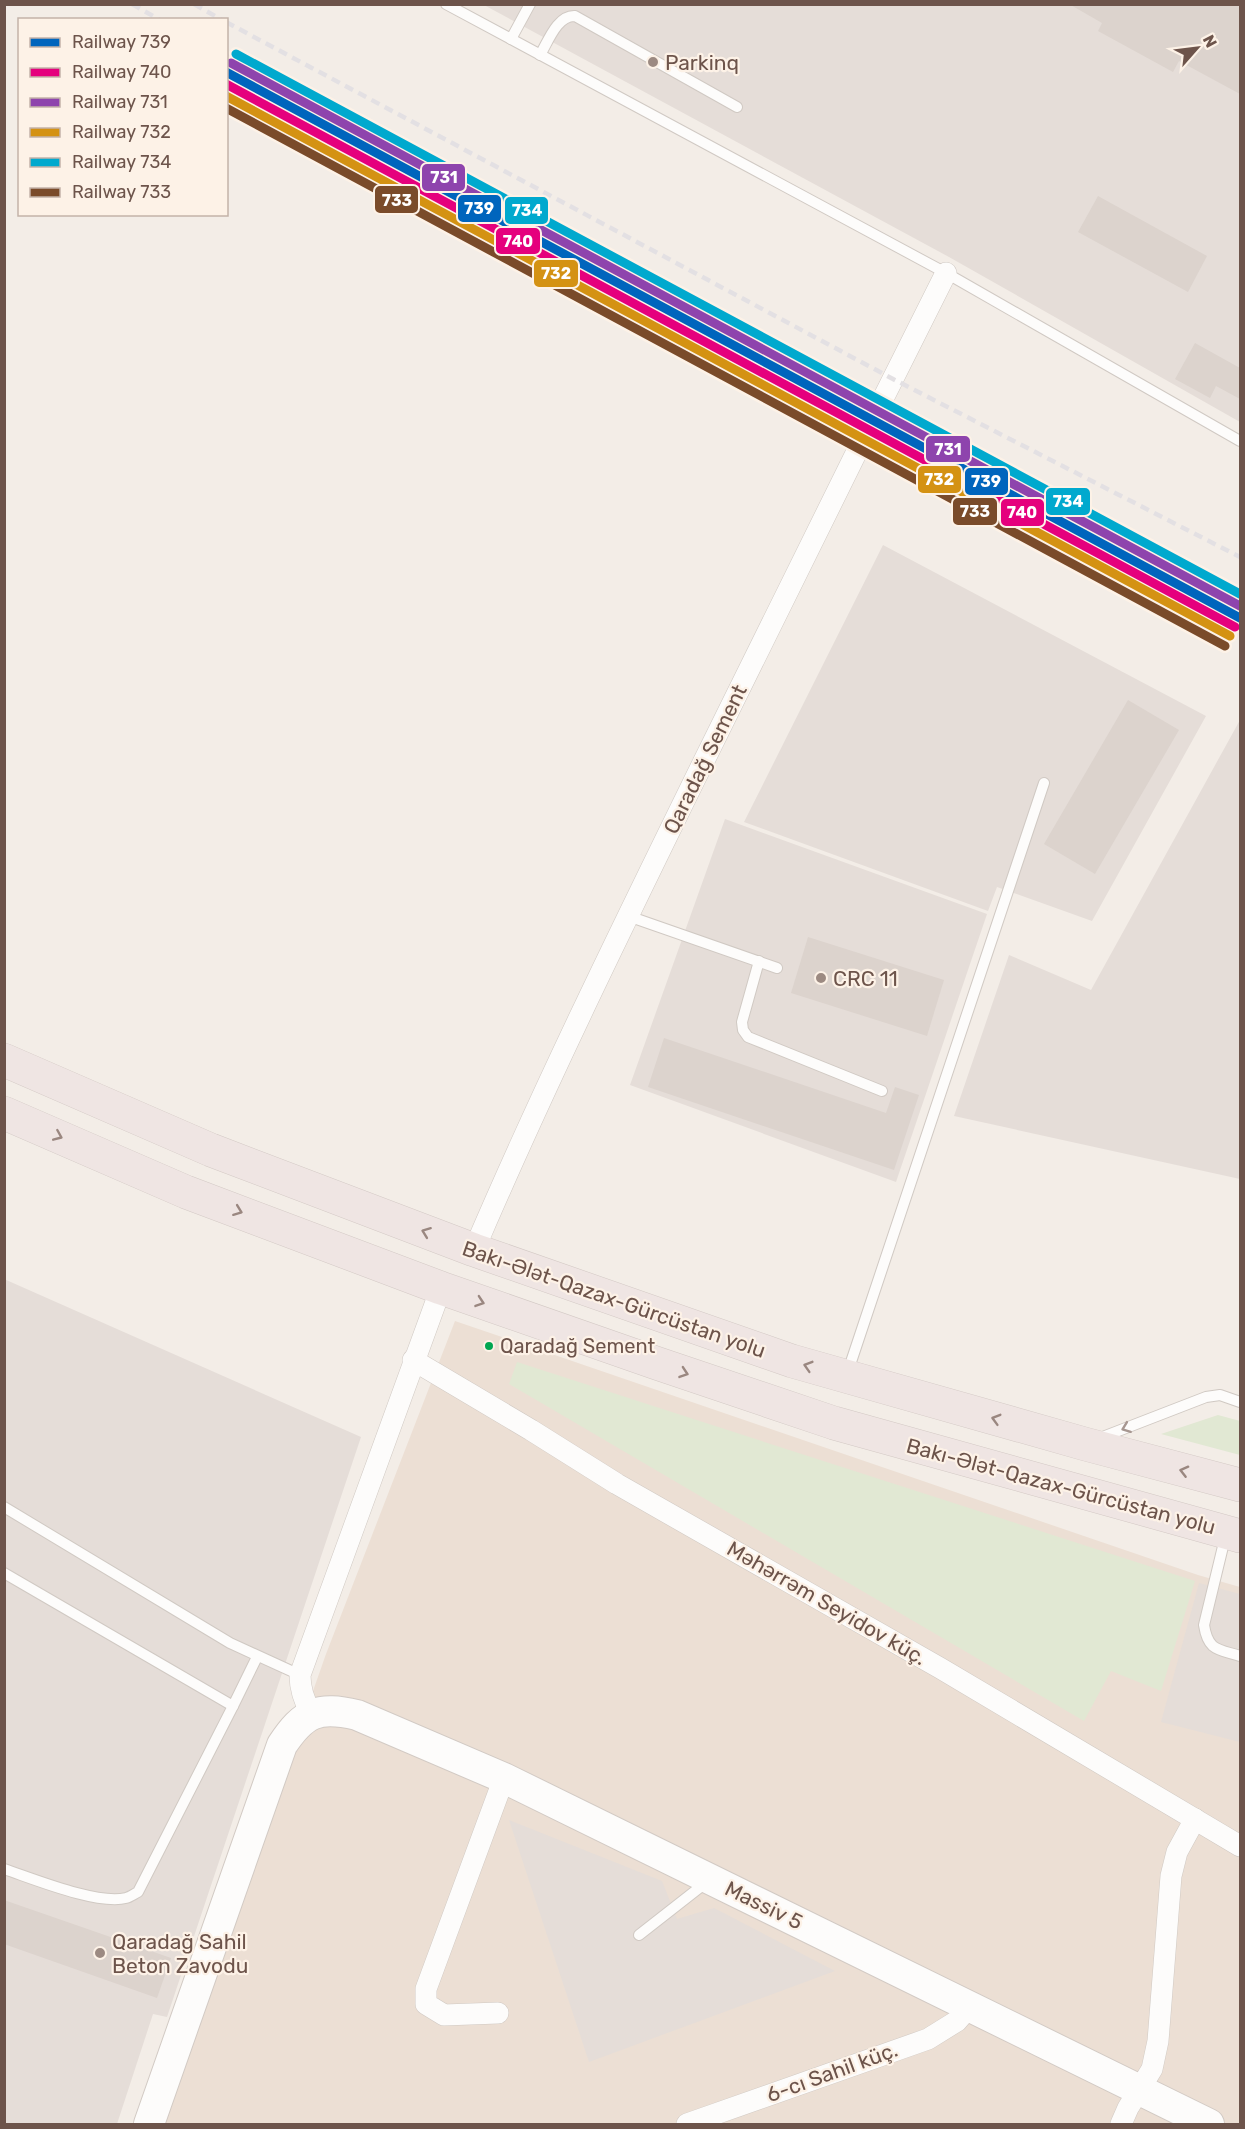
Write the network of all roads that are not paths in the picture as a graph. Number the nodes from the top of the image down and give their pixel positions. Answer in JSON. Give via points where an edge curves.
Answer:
{"nodes":[{"id":1,"x":446,"y":4,"type":"edge"},
{"id":2,"x":530,"y":4,"type":"edge"},
{"id":3,"x":511,"y":39,"type":"junction"},
{"id":4,"x":540,"y":55,"type":"junction"},
{"id":5,"x":737,"y":107,"type":"dead end"},
{"id":6,"x":946,"y":273,"type":"junction"},
{"id":7,"x":1240,"y":441,"type":"edge"},
{"id":8,"x":1044,"y":783,"type":"dead end"},
{"id":9,"x":628,"y":916,"type":"junction"},
{"id":10,"x":759,"y":962,"type":"junction"},
{"id":11,"x":777,"y":968,"type":"dead end"},
{"id":12,"x":4,"y":1060,"type":"edge"},
{"id":13,"x":882,"y":1091,"type":"dead end"},
{"id":14,"x":4,"y":1113,"type":"edge"},
{"id":15,"x":474,"y":1250,"type":"junction"},
{"id":16,"x":441,"y":1288,"type":"junction"},
{"id":17,"x":413,"y":1360,"type":"junction"},
{"id":18,"x":846,"y":1377,"type":"junction"},
{"id":19,"x":1240,"y":1402,"type":"edge"},
{"id":20,"x":1085,"y":1444,"type":"junction"},
{"id":21,"x":1240,"y":1485,"type":"edge"},
{"id":22,"x":4,"y":1507,"type":"edge"},
{"id":23,"x":1234,"y":1534,"type":"edge"},
{"id":24,"x":4,"y":1573,"type":"edge"},
{"id":25,"x":1240,"y":1656,"type":"edge"},
{"id":26,"x":257,"y":1657,"type":"junction"},
{"id":27,"x":300,"y":1675,"type":"junction"},
{"id":28,"x":233,"y":1706,"type":"junction"},
{"id":29,"x":311,"y":1713,"type":"junction"},
{"id":30,"x":504,"y":1778,"type":"junction"},
{"id":31,"x":1195,"y":1819,"type":"junction"},
{"id":32,"x":1240,"y":1846,"type":"edge"},
{"id":33,"x":4,"y":1869,"type":"edge"},
{"id":34,"x":711,"y":1880,"type":"junction"},
{"id":35,"x":639,"y":1935,"type":"dead end"},
{"id":36,"x":969,"y":2007,"type":"junction"},
{"id":37,"x":498,"y":2013,"type":"dead end"},
{"id":38,"x":1140,"y":2090,"type":"junction"},
{"id":39,"x":149,"y":2124,"type":"edge"},
{"id":40,"x":687,"y":2124,"type":"edge"},
{"id":41,"x":1121,"y":2124,"type":"edge"},
{"id":42,"x":1209,"y":2124,"type":"edge"}],
"edges":[{"from":1,"to":3,"type":"lane"},
{"from":2,"to":3,"type":"lane"},
{"from":3,"to":4,"type":"lane"},
{"from":4,"to":5,"type":"lane","via":[[561,20],[575,16]]},
{"from":4,"to":6,"type":"lane"},
{"from":6,"to":7,"type":"lane"},
{"from":6,"to":9,"type":"street","name":"Qaradağ Sement"},
{"from":8,"to":18,"type":"lane"},
{"from":9,"to":10,"type":"lane"},
{"from":9,"to":15,"type":"street","name":"Qaradağ Sement","via":[[512,1160]]},
{"from":10,"to":11,"type":"lane"},
{"from":10,"to":13,"type":"lane","via":[[742,1022],[748,1037]]},
{"from":15,"to":12,"type":"highway","name":"Bakı-Ələt-Qazax-Gürcüstan yolu","one_way":true,"via":[[211,1150]]},
{"from":14,"to":16,"type":"highway","name":"Bakı-Ələt-Qazax-Gürcüstan yolu","one_way":true,"via":[[186,1191]]},
{"from":18,"to":15,"type":"highway","name":"Bakı-Ələt-Qazax-Gürcüstan yolu","one_way":true},
{"from":16,"to":17,"type":"street"},
{"from":16,"to":23,"type":"highway","name":"Bakı-Ələt-Qazax-Gürcüstan yolu","one_way":true,"via":[[834,1423]]},
{"from":17,"to":27,"type":"street"},
{"from":17,"to":31,"type":"street","name":"Məhərrəm Seyidov küç.","via":[[617,1484]]},
{"from":20,"to":18,"type":"highway","name":"Bakı-Ələt-Qazax-Gürcüstan yolu","one_way":true},
{"from":19,"to":20,"type":"lane","one_way":true,"via":[[1220,1395],[1206,1397]]},
{"from":21,"to":20,"type":"highway","name":"Bakı-Ələt-Qazax-Gürcüstan yolu","one_way":true},
{"from":22,"to":26,"type":"lane"},
{"from":23,"to":25,"type":"lane","via":[[1204,1625],[1206,1640]]},
{"from":24,"to":28,"type":"lane"},
{"from":26,"to":27,"type":"lane"},
{"from":26,"to":28,"type":"lane"},
{"from":27,"to":29,"type":"street","via":[[304,1701]]},
{"from":28,"to":33,"type":"lane","via":[[138,1892],[127,1898],[95,1898]]},
{"from":29,"to":30,"type":"street","name":"Massiv 5","via":[[338,1710],[357,1715]]},
{"from":29,"to":39,"type":"street","via":[[282,1745]]},
{"from":30,"to":34,"type":"street","name":"Massiv 5"},
{"from":30,"to":37,"type":"street","via":[[426,1989],[426,2004],[444,2015]]},
{"from":31,"to":32,"type":"street","name":"Məhərrəm Seyidov küç."},
{"from":31,"to":38,"type":"street","via":[[1171,1876],[1158,2041],[1152,2069]]},
{"from":34,"to":35,"type":"lane"},
{"from":34,"to":36,"type":"street","name":"Massiv 5"},
{"from":36,"to":38,"type":"street","name":"Massiv 5"},
{"from":36,"to":40,"type":"street","name":"6-cı Sahil küç.","via":[[957,2021],[928,2039]]},
{"from":38,"to":41,"type":"street"},
{"from":38,"to":42,"type":"street","name":"Massiv 5"}]}
